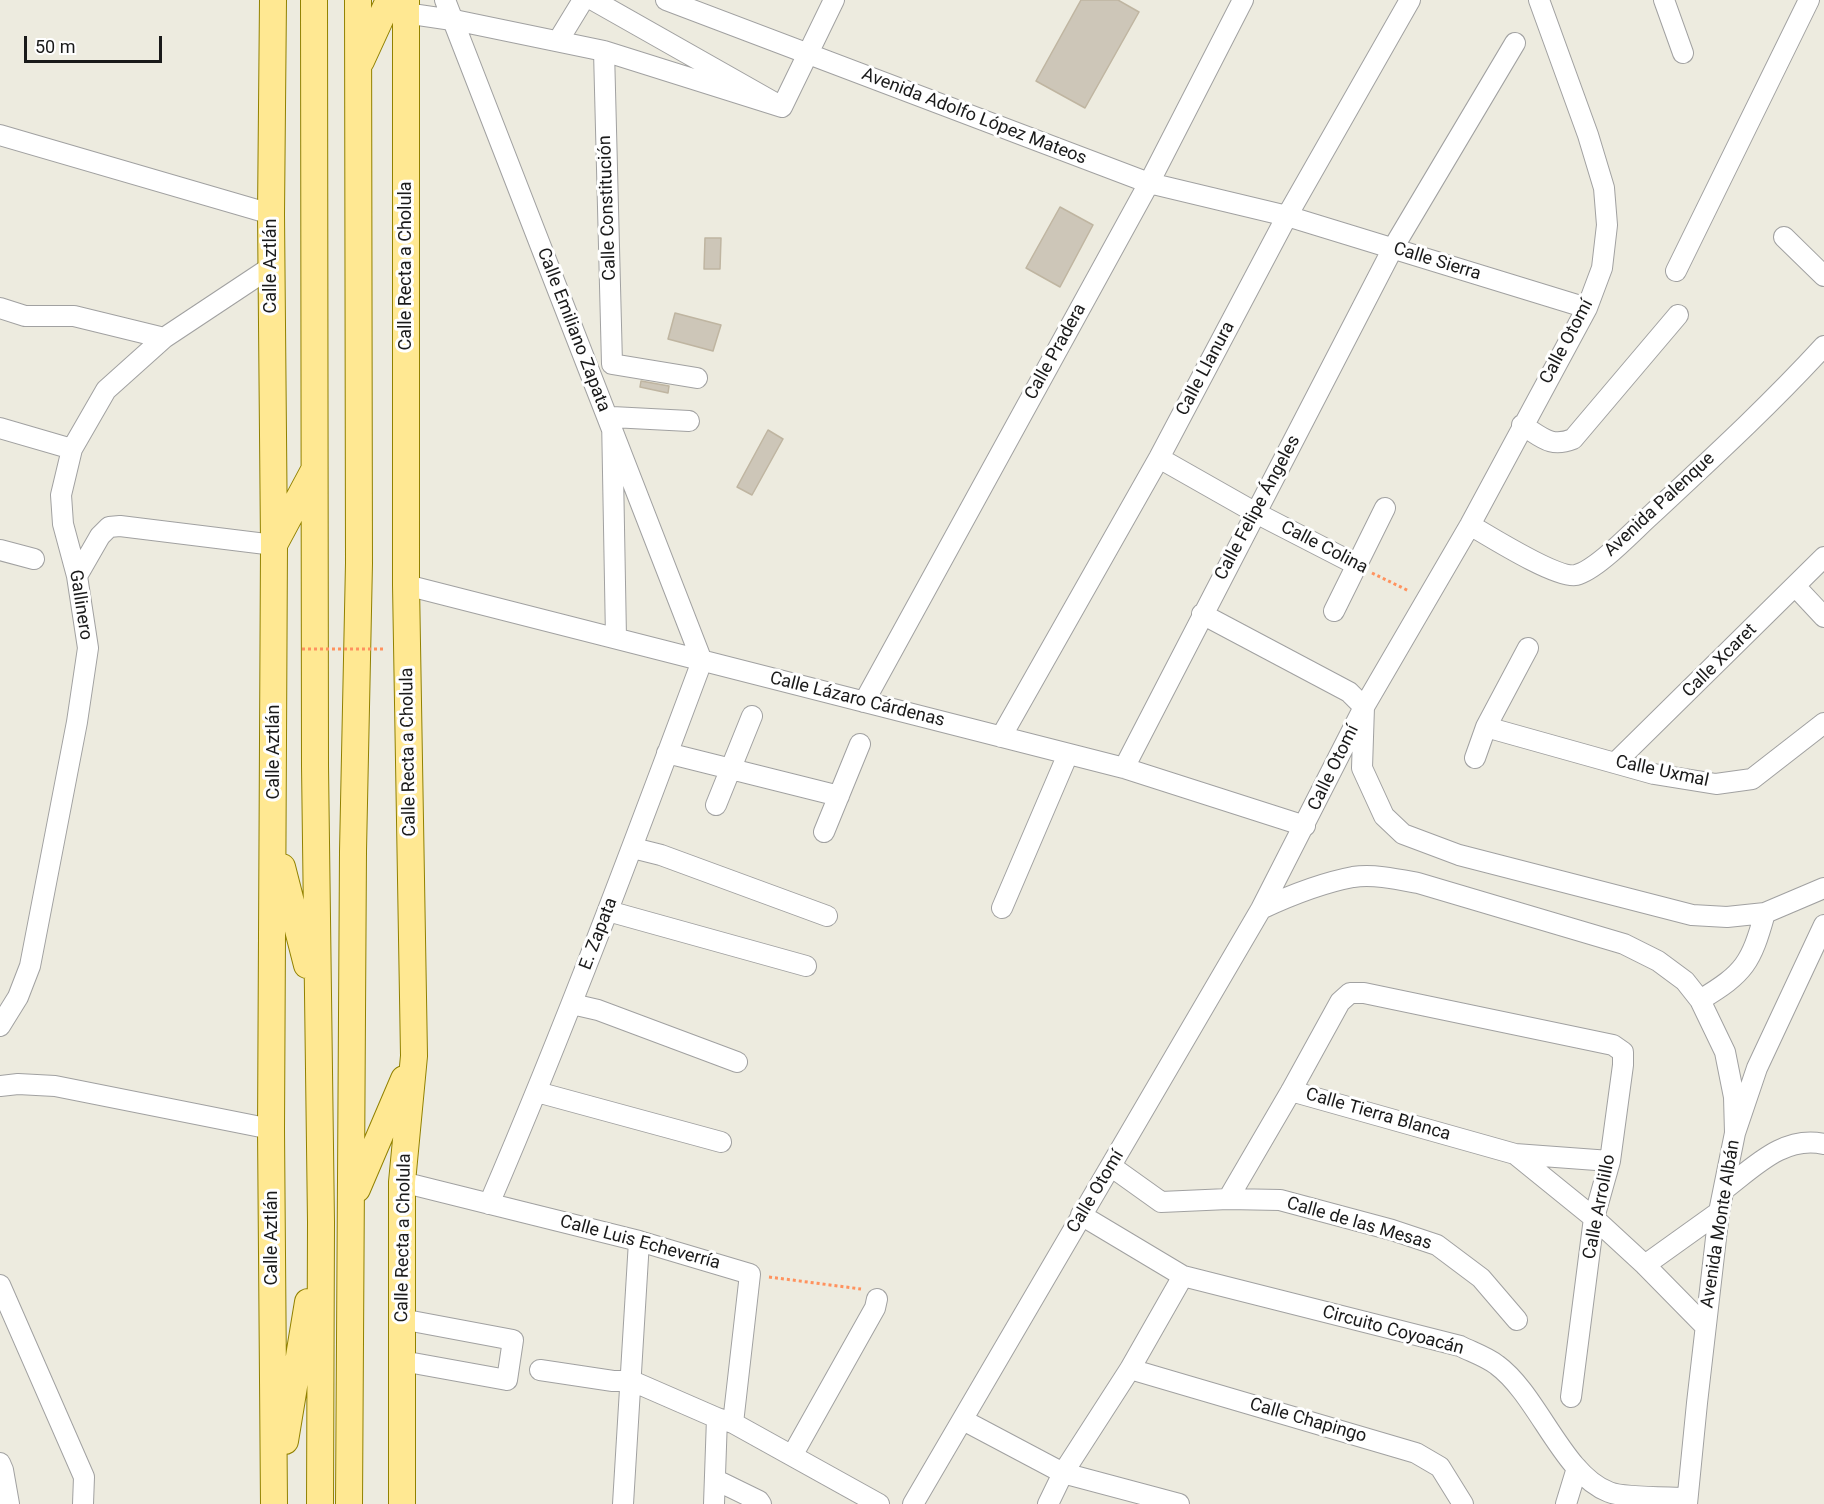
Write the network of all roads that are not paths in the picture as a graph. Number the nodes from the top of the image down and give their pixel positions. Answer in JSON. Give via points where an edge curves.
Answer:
{"nodes":[{"id":1,"x":273,"y":0,"type":"edge"},
{"id":2,"x":314,"y":0,"type":"edge"},
{"id":3,"x":357,"y":0,"type":"edge"},
{"id":4,"x":445,"y":0,"type":"edge"},
{"id":5,"x":456,"y":0,"type":"edge"},
{"id":6,"x":583,"y":0,"type":"edge"},
{"id":7,"x":593,"y":0,"type":"edge"},
{"id":8,"x":666,"y":0,"type":"edge"},
{"id":9,"x":834,"y":0,"type":"edge"},
{"id":10,"x":1243,"y":0,"type":"edge"},
{"id":11,"x":1410,"y":0,"type":"edge"},
{"id":12,"x":1539,"y":0,"type":"edge"},
{"id":13,"x":1664,"y":0,"type":"edge"},
{"id":14,"x":1809,"y":0,"type":"edge"},
{"id":15,"x":400,"y":4,"type":"edge"},
{"id":16,"x":456,"y":21,"type":"junction"},
{"id":17,"x":558,"y":41,"type":"junction"},
{"id":18,"x":1515,"y":43,"type":"dead end"},
{"id":19,"x":604,"y":51,"type":"junction"},
{"id":20,"x":1683,"y":53,"type":"dead end"},
{"id":21,"x":808,"y":54,"type":"junction"},
{"id":22,"x":357,"y":70,"type":"junction"},
{"id":23,"x":782,"y":107,"type":"junction"},
{"id":24,"x":0,"y":135,"type":"edge"},
{"id":25,"x":1149,"y":183,"type":"junction"},
{"id":26,"x":271,"y":214,"type":"junction"},
{"id":27,"x":1287,"y":216,"type":"junction"},
{"id":28,"x":1784,"y":237,"type":"dead end"},
{"id":29,"x":1393,"y":248,"type":"junction"},
{"id":30,"x":271,"y":267,"type":"junction"},
{"id":31,"x":1676,"y":271,"type":"dead end"},
{"id":32,"x":1824,"y":276,"type":"edge"},
{"id":33,"x":0,"y":308,"type":"edge"},
{"id":34,"x":1587,"y":308,"type":"junction"},
{"id":35,"x":1678,"y":315,"type":"dead end"},
{"id":36,"x":164,"y":338,"type":"junction"},
{"id":37,"x":1824,"y":346,"type":"edge"},
{"id":38,"x":697,"y":378,"type":"dead end"},
{"id":39,"x":689,"y":421,"type":"dead end"},
{"id":40,"x":612,"y":424,"type":"junction"},
{"id":41,"x":1522,"y":425,"type":"junction"},
{"id":42,"x":0,"y":428,"type":"edge"},
{"id":43,"x":72,"y":449,"type":"junction"},
{"id":44,"x":1159,"y":458,"type":"junction"},
{"id":45,"x":315,"y":469,"type":"junction"},
{"id":46,"x":1386,"y":508,"type":"dead end"},
{"id":47,"x":1256,"y":513,"type":"junction"},
{"id":48,"x":1470,"y":525,"type":"junction"},
{"id":49,"x":274,"y":545,"type":"junction"},
{"id":50,"x":0,"y":550,"type":"edge"},
{"id":51,"x":1824,"y":557,"type":"edge"},
{"id":52,"x":34,"y":559,"type":"dead end"},
{"id":53,"x":1357,"y":565,"type":"junction"},
{"id":54,"x":77,"y":576,"type":"junction"},
{"id":55,"x":406,"y":585,"type":"junction"},
{"id":56,"x":1795,"y":586,"type":"junction"},
{"id":57,"x":1334,"y":611,"type":"dead end"},
{"id":58,"x":1202,"y":615,"type":"junction"},
{"id":59,"x":1824,"y":616,"type":"edge"},
{"id":60,"x":615,"y":638,"type":"junction"},
{"id":61,"x":1528,"y":648,"type":"dead end"},
{"id":62,"x":702,"y":661,"type":"junction"},
{"id":63,"x":864,"y":702,"type":"junction"},
{"id":64,"x":1364,"y":707,"type":"junction"},
{"id":65,"x":752,"y":716,"type":"dead end"},
{"id":66,"x":1824,"y":723,"type":"edge"},
{"id":67,"x":1486,"y":727,"type":"junction"},
{"id":68,"x":1001,"y":737,"type":"junction"},
{"id":69,"x":860,"y":744,"type":"dead end"},
{"id":70,"x":667,"y":753,"type":"junction"},
{"id":71,"x":1068,"y":754,"type":"junction"},
{"id":72,"x":1475,"y":758,"type":"dead end"},
{"id":73,"x":1615,"y":763,"type":"junction"},
{"id":74,"x":1124,"y":768,"type":"junction"},
{"id":75,"x":730,"y":770,"type":"junction"},
{"id":76,"x":839,"y":796,"type":"junction"},
{"id":77,"x":716,"y":806,"type":"dead end"},
{"id":78,"x":1305,"y":826,"type":"junction"},
{"id":79,"x":274,"y":832,"type":"junction"},
{"id":80,"x":824,"y":832,"type":"dead end"},
{"id":81,"x":633,"y":848,"type":"junction"},
{"id":82,"x":1824,"y":888,"type":"edge"},
{"id":83,"x":1002,"y":908,"type":"dead end"},
{"id":84,"x":1261,"y":909,"type":"junction"},
{"id":85,"x":608,"y":912,"type":"junction"},
{"id":86,"x":1765,"y":913,"type":"junction"},
{"id":87,"x":827,"y":916,"type":"dead end"},
{"id":88,"x":1824,"y":925,"type":"edge"},
{"id":89,"x":806,"y":966,"type":"dead end"},
{"id":90,"x":1700,"y":1000,"type":"junction"},
{"id":91,"x":572,"y":1004,"type":"junction"},
{"id":92,"x":317,"y":1008,"type":"junction"},
{"id":93,"x":0,"y":1026,"type":"edge"},
{"id":94,"x":414,"y":1056,"type":"junction"},
{"id":95,"x":737,"y":1062,"type":"dead end"},
{"id":96,"x":0,"y":1086,"type":"edge"},
{"id":97,"x":1292,"y":1091,"type":"junction"},
{"id":98,"x":537,"y":1092,"type":"junction"},
{"id":99,"x":271,"y":1129,"type":"junction"},
{"id":100,"x":1735,"y":1133,"type":"junction"},
{"id":101,"x":722,"y":1143,"type":"dead end"},
{"id":102,"x":1824,"y":1144,"type":"edge"},
{"id":103,"x":1515,"y":1154,"type":"junction"},
{"id":104,"x":1610,"y":1161,"type":"junction"},
{"id":105,"x":1112,"y":1167,"type":"junction"},
{"id":106,"x":402,"y":1182,"type":"junction"},
{"id":107,"x":1725,"y":1189,"type":"junction"},
{"id":108,"x":1228,"y":1199,"type":"junction"},
{"id":109,"x":352,"y":1200,"type":"junction"},
{"id":110,"x":489,"y":1203,"type":"junction"},
{"id":111,"x":1719,"y":1212,"type":"junction"},
{"id":112,"x":1081,"y":1215,"type":"junction"},
{"id":113,"x":1594,"y":1218,"type":"junction"},
{"id":114,"x":321,"y":1222,"type":"junction"},
{"id":115,"x":639,"y":1241,"type":"junction"},
{"id":116,"x":1645,"y":1265,"type":"junction"},
{"id":117,"x":1183,"y":1276,"type":"junction"},
{"id":118,"x":0,"y":1286,"type":"edge"},
{"id":119,"x":877,"y":1299,"type":"road end"},
{"id":120,"x":401,"y":1319,"type":"junction"},
{"id":121,"x":1517,"y":1320,"type":"dead end"},
{"id":122,"x":1705,"y":1326,"type":"junction"},
{"id":123,"x":402,"y":1361,"type":"junction"},
{"id":124,"x":1130,"y":1369,"type":"junction"},
{"id":125,"x":540,"y":1370,"type":"dead end"},
{"id":126,"x":632,"y":1380,"type":"junction"},
{"id":127,"x":1571,"y":1397,"type":"dead end"},
{"id":128,"x":963,"y":1420,"type":"junction"},
{"id":129,"x":725,"y":1421,"type":"junction"},
{"id":130,"x":793,"y":1454,"type":"junction"},
{"id":131,"x":0,"y":1463,"type":"edge"},
{"id":132,"x":1577,"y":1468,"type":"junction"},
{"id":133,"x":1063,"y":1473,"type":"junction"},
{"id":134,"x":716,"y":1480,"type":"junction"},
{"id":135,"x":1687,"y":1501,"type":"edge"},
{"id":136,"x":6,"y":1502,"type":"edge"},
{"id":137,"x":83,"y":1504,"type":"edge"},
{"id":138,"x":274,"y":1504,"type":"edge"},
{"id":139,"x":320,"y":1504,"type":"edge"},
{"id":140,"x":349,"y":1504,"type":"edge"},
{"id":141,"x":402,"y":1504,"type":"edge"},
{"id":142,"x":623,"y":1504,"type":"edge"},
{"id":143,"x":714,"y":1504,"type":"edge"},
{"id":144,"x":761,"y":1504,"type":"edge"},
{"id":145,"x":879,"y":1504,"type":"edge"},
{"id":146,"x":913,"y":1504,"type":"edge"},
{"id":147,"x":1048,"y":1504,"type":"edge"},
{"id":148,"x":1179,"y":1504,"type":"edge"},
{"id":149,"x":1463,"y":1504,"type":"edge"},
{"id":150,"x":1566,"y":1504,"type":"edge"}],
"edges":[{"from":1,"to":26,"type":"main road","name":"Calle Aztlán"},
{"from":2,"to":45,"type":"main road"},
{"from":3,"to":22,"type":"main road"},
{"from":4,"to":16,"type":"street","name":"Calle Emiliano Zapata"},
{"from":5,"to":16,"type":"street"},
{"from":6,"to":17,"type":"street"},
{"from":7,"to":23,"type":"street"},
{"from":8,"to":21,"type":"street","name":"Avenida Adolfo López Mateos"},
{"from":9,"to":21,"type":"street"},
{"from":10,"to":25,"type":"street","name":"Calle Pradera"},
{"from":11,"to":27,"type":"street","name":"Calle Llanura"},
{"from":12,"to":34,"type":"street","name":"Calle Otomí","via":[[1604,188],[1607,225],[1602,268]]},
{"from":13,"to":20,"type":"street"},
{"from":14,"to":31,"type":"street"},
{"from":15,"to":16,"type":"street"},
{"from":15,"to":22,"type":"main road"},
{"from":15,"to":55,"type":"main road","name":"Calle Recta a Cholula"},
{"from":16,"to":17,"type":"street"},
{"from":16,"to":40,"type":"street","name":"Calle Emiliano Zapata"},
{"from":17,"to":19,"type":"street"},
{"from":18,"to":29,"type":"street","name":"Calle Felipe Ángeles"},
{"from":19,"to":23,"type":"street"},
{"from":19,"to":38,"type":"street","name":"Calle Constitución","via":[[612,364]]},
{"from":21,"to":23,"type":"street"},
{"from":21,"to":25,"type":"street","name":"Avenida Adolfo López Mateos"},
{"from":22,"to":109,"type":"main road","via":[[359,563]]},
{"from":24,"to":26,"type":"street"},
{"from":25,"to":27,"type":"street","name":"Avenida Adolfo López Mateos"},
{"from":25,"to":63,"type":"street","name":"Calle Pradera"},
{"from":26,"to":30,"type":"main road","name":"Calle Aztlán"},
{"from":27,"to":29,"type":"street","name":"Calle Sierra"},
{"from":27,"to":44,"type":"street","name":"Calle Llanura"},
{"from":28,"to":32,"type":"street"},
{"from":29,"to":34,"type":"street","name":"Calle Sierra"},
{"from":29,"to":47,"type":"street","name":"Calle Felipe Ángeles"},
{"from":30,"to":36,"type":"street","name":"Gallinero"},
{"from":30,"to":49,"type":"main road","name":"Calle Aztlán"},
{"from":33,"to":36,"type":"street","via":[[25,316],[74,316]]},
{"from":34,"to":41,"type":"street","name":"Calle Otomí"},
{"from":35,"to":41,"type":"street","via":[[1573,439],[1560,444],[1549,441]]},
{"from":36,"to":43,"type":"street","name":"Gallinero","via":[[106,390]]},
{"from":37,"to":48,"type":"street","name":"Avenida Palenque","via":[[1778,396],[1596,565],[1576,575],[1555,571]]},
{"from":39,"to":40,"type":"street"},
{"from":40,"to":60,"type":"street"},
{"from":40,"to":62,"type":"street","name":"Calle Emiliano Zapata"},
{"from":41,"to":48,"type":"street","name":"Calle Otomí"},
{"from":42,"to":43,"type":"street"},
{"from":43,"to":54,"type":"street","name":"Gallinero","via":[[61,495],[63,524]]},
{"from":44,"to":47,"type":"street","name":"Calle Colina"},
{"from":44,"to":68,"type":"street","name":"Calle Llanura"},
{"from":45,"to":49,"type":"main road"},
{"from":45,"to":92,"type":"main road"},
{"from":46,"to":53,"type":"street"},
{"from":47,"to":53,"type":"street","name":"Calle Colina"},
{"from":47,"to":58,"type":"street","name":"Calle Felipe Ángeles"},
{"from":48,"to":64,"type":"street","name":"Calle Otomí"},
{"from":49,"to":54,"type":"street","via":[[109,526]]},
{"from":49,"to":79,"type":"main road","name":"Calle Aztlán"},
{"from":50,"to":52,"type":"street"},
{"from":51,"to":56,"type":"street","name":"Calle Xcaret"},
{"from":53,"to":57,"type":"street"},
{"from":54,"to":93,"type":"street","name":"Gallinero","via":[[88,648],[77,722],[30,966],[18,997]]},
{"from":55,"to":60,"type":"street","name":"Calle Lázaro Cárdenas"},
{"from":55,"to":94,"type":"main road","name":"Calle Recta a Cholula"},
{"from":56,"to":59,"type":"street"},
{"from":56,"to":73,"type":"street","name":"Calle Xcaret"},
{"from":58,"to":64,"type":"street","via":[[1349,692]]},
{"from":58,"to":74,"type":"street","name":"Calle Felipe Ángeles"},
{"from":60,"to":62,"type":"street","name":"Calle Lázaro Cárdenas"},
{"from":61,"to":67,"type":"street"},
{"from":62,"to":63,"type":"street","name":"Calle Lázaro Cárdenas"},
{"from":62,"to":70,"type":"street","name":"E. Zapata"},
{"from":63,"to":68,"type":"street","name":"Calle Lázaro Cárdenas"},
{"from":64,"to":78,"type":"street","name":"Calle Otomí"},
{"from":64,"to":86,"type":"street","via":[[1362,768],[1384,816],[1403,834],[1459,855],[1692,915]]},
{"from":65,"to":75,"type":"street"},
{"from":66,"to":73,"type":"street","name":"Calle Uxmal","via":[[1752,780],[1716,784]]},
{"from":67,"to":72,"type":"street"},
{"from":67,"to":73,"type":"street","name":"Calle Uxmal"},
{"from":68,"to":71,"type":"street","name":"Calle Lázaro Cárdenas"},
{"from":69,"to":76,"type":"street"},
{"from":70,"to":75,"type":"street"},
{"from":70,"to":81,"type":"street","name":"E. Zapata"},
{"from":71,"to":74,"type":"street","name":"Calle Lázaro Cárdenas"},
{"from":71,"to":83,"type":"street"},
{"from":74,"to":78,"type":"street","name":"Calle Lázaro Cárdenas"},
{"from":75,"to":76,"type":"street"},
{"from":75,"to":77,"type":"street"},
{"from":76,"to":80,"type":"street"},
{"from":78,"to":84,"type":"street","name":"Calle Otomí"},
{"from":79,"to":92,"type":"main road"},
{"from":79,"to":99,"type":"main road","name":"Calle Aztlán"},
{"from":81,"to":85,"type":"street","name":"E. Zapata"},
{"from":81,"to":87,"type":"street"},
{"from":82,"to":86,"type":"street"},
{"from":84,"to":90,"type":"street","via":[[1301,890],[1355,877],[1389,877],[1418,883],[1624,944],[1658,961],[1685,981]]},
{"from":84,"to":105,"type":"street","name":"Calle Otomí"},
{"from":85,"to":89,"type":"street"},
{"from":85,"to":91,"type":"street","name":"E. Zapata"},
{"from":86,"to":90,"type":"street","via":[[1751,956],[1741,970]]},
{"from":88,"to":100,"type":"street","name":"Avenida Monte Albán","via":[[1757,1068]]},
{"from":90,"to":100,"type":"street","via":[[1725,1052],[1734,1097]]},
{"from":91,"to":95,"type":"street"},
{"from":91,"to":98,"type":"street","name":"E. Zapata"},
{"from":92,"to":114,"type":"main road"},
{"from":94,"to":106,"type":"main road","name":"Calle Recta a Cholula"},
{"from":94,"to":109,"type":"main road"},
{"from":96,"to":99,"type":"street","via":[[55,1086]]},
{"from":97,"to":103,"type":"street","name":"Calle Tierra Blanca"},
{"from":97,"to":104,"type":"street","name":"Calle Arrolillo","via":[[1340,1002],[1350,993],[1613,1045],[1623,1052],[1623,1065]]},
{"from":97,"to":108,"type":"street","name":"Calle Tierra Blanca"},
{"from":98,"to":101,"type":"street"},
{"from":98,"to":110,"type":"street","name":"E. Zapata"},
{"from":99,"to":138,"type":"main road","name":"Calle Aztlán"},
{"from":100,"to":107,"type":"street","name":"Avenida Monte Albán"},
{"from":102,"to":107,"type":"street","via":[[1809,1142],[1785,1147]]},
{"from":103,"to":104,"type":"street","name":"Calle Tierra Blanca"},
{"from":103,"to":113,"type":"street","name":"Calle Tierra Blanca"},
{"from":104,"to":113,"type":"street","name":"Calle Arrolillo"},
{"from":105,"to":108,"type":"street","name":"Calle de las Mesas","via":[[1161,1202]]},
{"from":105,"to":112,"type":"street","name":"Calle Otomí"},
{"from":106,"to":110,"type":"street","name":"Calle Luis Echeverría"},
{"from":106,"to":120,"type":"main road","name":"Calle Recta a Cholula"},
{"from":107,"to":111,"type":"street","name":"Avenida Monte Albán"},
{"from":108,"to":121,"type":"street","name":"Calle de las Mesas","via":[[1280,1200],[1437,1245],[1481,1278]]},
{"from":109,"to":140,"type":"main road"},
{"from":110,"to":115,"type":"street","name":"Calle Luis Echeverría"},
{"from":111,"to":116,"type":"street"},
{"from":111,"to":122,"type":"street","name":"Avenida Monte Albán"},
{"from":112,"to":117,"type":"street","name":"Circuito Coyoacán"},
{"from":112,"to":128,"type":"street","name":"Calle Otomí"},
{"from":113,"to":116,"type":"street","name":"Calle Tierra Blanca"},
{"from":113,"to":127,"type":"street","name":"Calle Arrolillo"},
{"from":114,"to":138,"type":"main road"},
{"from":114,"to":139,"type":"main road"},
{"from":115,"to":126,"type":"street"},
{"from":115,"to":129,"type":"street","name":"Calle Luis Echeverría","via":[[750,1274]]},
{"from":116,"to":122,"type":"street","name":"Calle Tierra Blanca"},
{"from":117,"to":124,"type":"street"},
{"from":117,"to":132,"type":"street","name":"Circuito Coyoacán","via":[[1460,1346],[1497,1364],[1526,1395]]},
{"from":118,"to":137,"type":"street","via":[[84,1478]]},
{"from":119,"to":130,"type":"street"},
{"from":120,"to":123,"type":"main road","name":"Calle Recta a Cholula"},
{"from":120,"to":123,"type":"street","via":[[513,1340],[507,1380]]},
{"from":122,"to":135,"type":"street","name":"Avenida Monte Albán"},
{"from":123,"to":141,"type":"main road","name":"Calle Recta a Cholula"},
{"from":124,"to":133,"type":"street"},
{"from":124,"to":149,"type":"street","name":"Calle Chapingo","via":[[1416,1453],[1440,1467]]},
{"from":125,"to":126,"type":"street","via":[[613,1381]]},
{"from":126,"to":129,"type":"street"},
{"from":126,"to":142,"type":"street"},
{"from":128,"to":133,"type":"street"},
{"from":128,"to":146,"type":"street","name":"Calle Otomí"},
{"from":129,"to":130,"type":"street"},
{"from":129,"to":134,"type":"street"},
{"from":130,"to":145,"type":"street"},
{"from":131,"to":136,"type":"street"},
{"from":132,"to":135,"type":"street","name":"Circuito Coyoacán","via":[[1595,1486],[1612,1493]]},
{"from":132,"to":150,"type":"street"},
{"from":133,"to":147,"type":"street"},
{"from":133,"to":148,"type":"street"},
{"from":134,"to":143,"type":"street"},
{"from":134,"to":144,"type":"street"}]}
